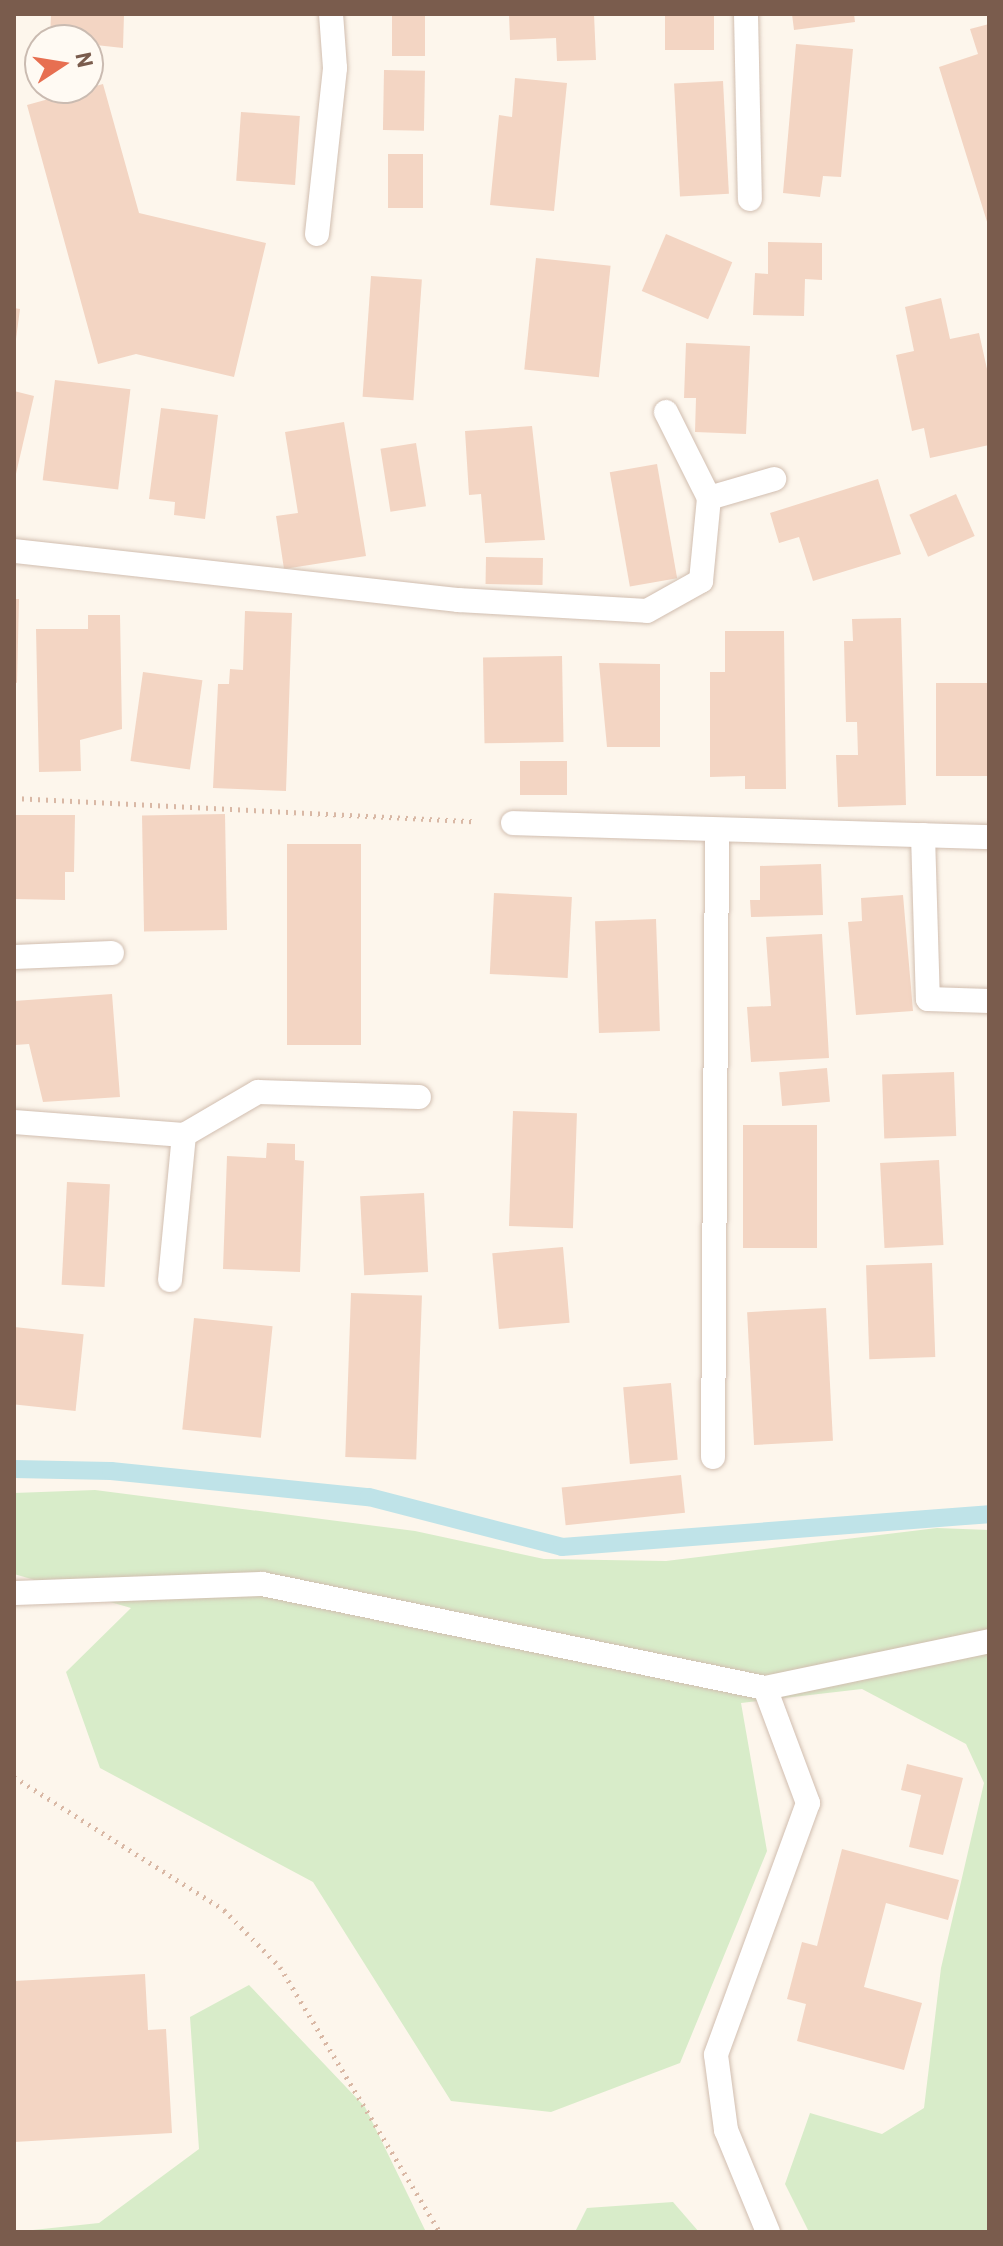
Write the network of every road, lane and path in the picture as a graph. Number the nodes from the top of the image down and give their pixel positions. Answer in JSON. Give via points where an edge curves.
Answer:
{"nodes":[{"id":1,"x":331,"y":14,"type":"edge"},
{"id":2,"x":746,"y":14,"type":"edge"},
{"id":3,"x":750,"y":199,"type":"dead end"},
{"id":4,"x":317,"y":234,"type":"dead end"},
{"id":5,"x":666,"y":412,"type":"dead end"},
{"id":6,"x":774,"y":479,"type":"dead end"},
{"id":7,"x":709,"y":498,"type":"junction"},
{"id":8,"x":14,"y":551,"type":"edge"},
{"id":9,"x":14,"y":798,"type":"edge"},
{"id":10,"x":513,"y":823,"type":"joint"},
{"id":11,"x":717,"y":830,"type":"junction"},
{"id":12,"x":923,"y":835,"type":"junction"},
{"id":13,"x":989,"y":837,"type":"edge"},
{"id":14,"x":112,"y":953,"type":"dead end"},
{"id":15,"x":14,"y":957,"type":"edge"},
{"id":16,"x":989,"y":1001,"type":"edge"},
{"id":17,"x":419,"y":1097,"type":"dead end"},
{"id":18,"x":14,"y":1122,"type":"edge"},
{"id":19,"x":184,"y":1135,"type":"junction"},
{"id":20,"x":170,"y":1280,"type":"dead end"},
{"id":21,"x":713,"y":1457,"type":"dead end"},
{"id":22,"x":14,"y":1593,"type":"edge"},
{"id":23,"x":989,"y":1641,"type":"edge"},
{"id":24,"x":765,"y":1688,"type":"junction"},
{"id":25,"x":14,"y":1777,"type":"edge"},
{"id":26,"x":440,"y":2232,"type":"edge"},
{"id":27,"x":768,"y":2232,"type":"edge"}],
"edges":[{"from":1,"to":4,"type":"lane","via":[[335,68]]},
{"from":2,"to":3,"type":"lane"},
{"from":5,"to":7,"type":"lane"},
{"from":6,"to":7,"type":"lane"},
{"from":7,"to":8,"type":"lane","via":[[701,581],[647,611],[458,600]]},
{"from":9,"to":10,"type":"path"},
{"from":10,"to":11,"type":"lane"},
{"from":11,"to":12,"type":"lane"},
{"from":11,"to":21,"type":"lane"},
{"from":12,"to":13,"type":"lane"},
{"from":12,"to":16,"type":"lane","via":[[928,999]]},
{"from":14,"to":15,"type":"lane"},
{"from":17,"to":19,"type":"lane","via":[[258,1092]]},
{"from":18,"to":19,"type":"lane"},
{"from":19,"to":20,"type":"lane"},
{"from":22,"to":24,"type":"lane","via":[[262,1584]]},
{"from":23,"to":24,"type":"lane"},
{"from":24,"to":27,"type":"lane","via":[[808,1803],[716,2055],[726,2130]]},
{"from":25,"to":26,"type":"path","via":[[224,1910],[280,1967]]}]}
